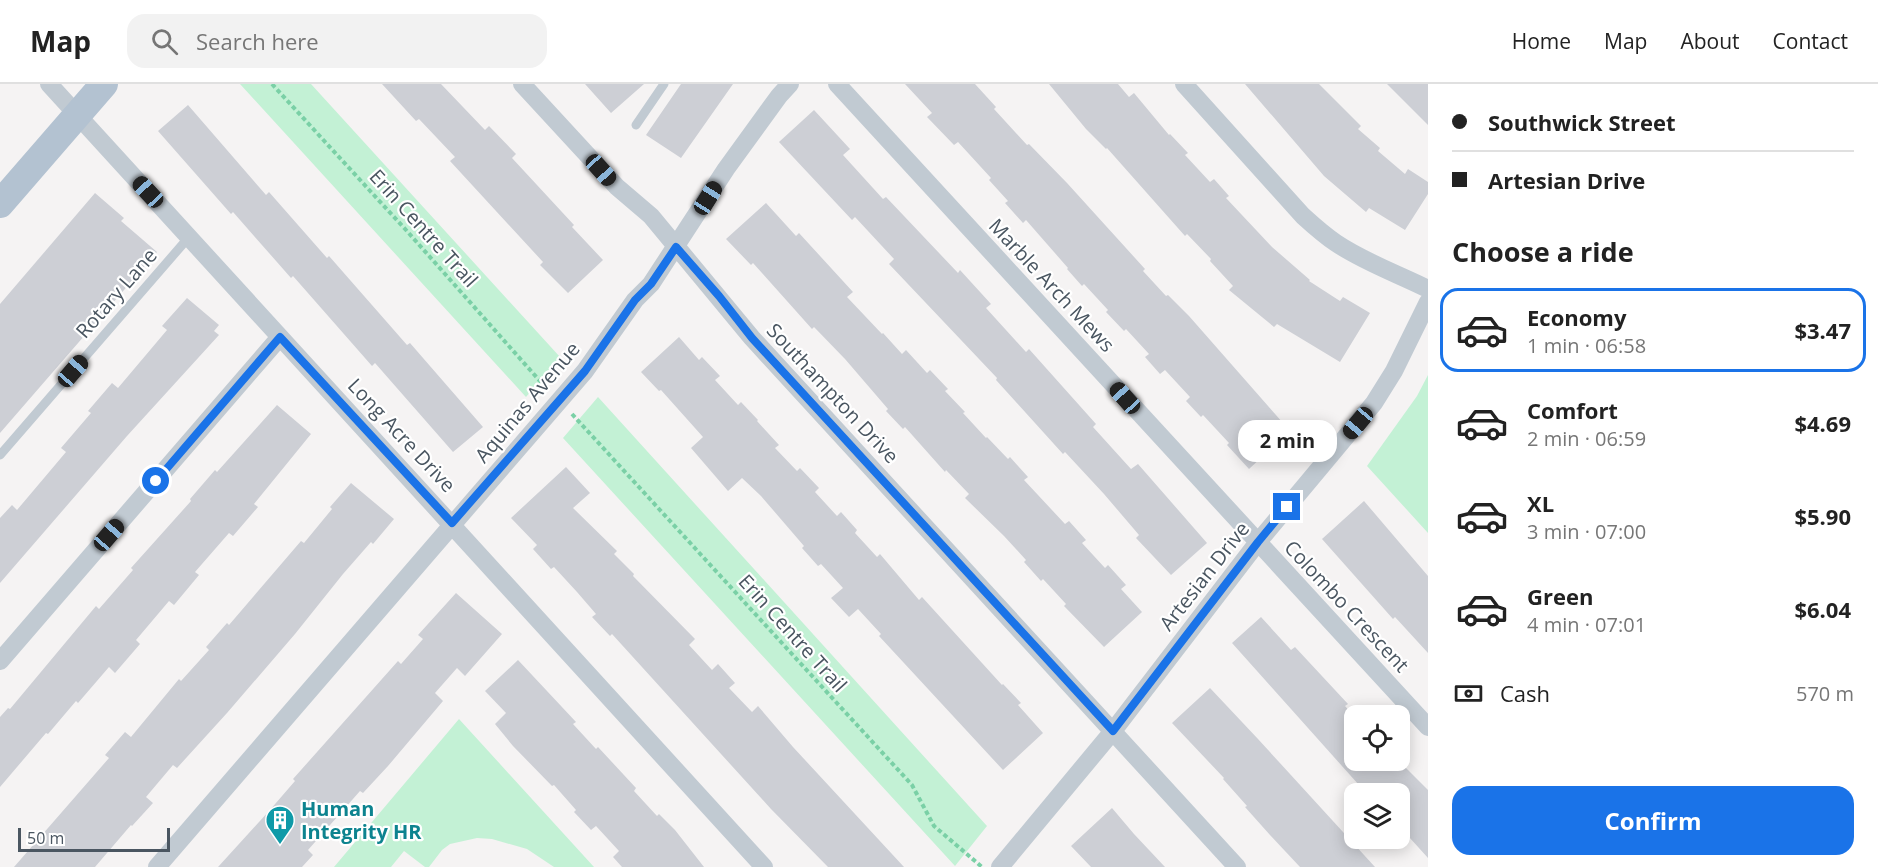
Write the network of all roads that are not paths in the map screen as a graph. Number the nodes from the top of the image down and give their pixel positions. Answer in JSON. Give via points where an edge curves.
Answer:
{"nodes":[{"id":1,"x":49,"y":84,"type":"edge"},
{"id":2,"x":104,"y":84,"type":"edge"},
{"id":3,"x":522,"y":84,"type":"edge"},
{"id":4,"x":664,"y":84,"type":"edge"},
{"id":5,"x":790,"y":84,"type":"edge"},
{"id":6,"x":837,"y":84,"type":"edge"},
{"id":7,"x":1184,"y":84,"type":"edge"},
{"id":8,"x":77,"y":115,"type":"junction"},
{"id":9,"x":636,"y":125,"type":"dead end"},
{"id":10,"x":0,"y":204,"type":"edge"},
{"id":11,"x":189,"y":237,"type":"junction"},
{"id":12,"x":676,"y":247,"type":"junction"},
{"id":13,"x":1428,"y":289,"type":"edge"},
{"id":14,"x":1428,"y":302,"type":"edge"},
{"id":15,"x":280,"y":337,"type":"junction"},
{"id":16,"x":0,"y":455,"type":"edge"},
{"id":17,"x":452,"y":523,"type":"junction"},
{"id":18,"x":1258,"y":542,"type":"junction"},
{"id":19,"x":0,"y":661,"type":"edge"},
{"id":20,"x":1428,"y":727,"type":"edge"},
{"id":21,"x":1113,"y":731,"type":"junction"},
{"id":22,"x":157,"y":867,"type":"edge"},
{"id":23,"x":764,"y":867,"type":"edge"},
{"id":24,"x":1000,"y":867,"type":"edge"},
{"id":25,"x":1237,"y":867,"type":"edge"}],
"edges":[{"from":1,"to":8,"type":"street","name":"Long Acre Drive"},
{"from":2,"to":8,"type":"main road"},
{"from":3,"to":12,"type":"street","name":"Southampton Drive","via":[[616,188],[651,216]]},
{"from":4,"to":9,"type":"lane"},
{"from":5,"to":12,"type":"street","name":"Aquinas Avenue","via":[[726,169]]},
{"from":6,"to":18,"type":"street","name":"Marble Arch Mews"},
{"from":7,"to":13,"type":"street","via":[[1320,231],[1336,244]]},
{"from":8,"to":10,"type":"main road"},
{"from":8,"to":11,"type":"street","name":"Long Acre Drive"},
{"from":11,"to":15,"type":"street","name":"Long Acre Drive"},
{"from":11,"to":16,"type":"lane","name":"Rotary Lane"},
{"from":12,"to":17,"type":"street","name":"Aquinas Avenue","via":[[585,371]]},
{"from":12,"to":21,"type":"street","name":"Southampton Drive","via":[[752,338]]},
{"from":14,"to":18,"type":"street","name":"Artesian Drive","via":[[1374,403]]},
{"from":15,"to":17,"type":"street","name":"Long Acre Drive"},
{"from":15,"to":19,"type":"street"},
{"from":17,"to":22,"type":"street","name":"Aquinas Avenue"},
{"from":17,"to":23,"type":"street","name":"Long Acre Drive"},
{"from":18,"to":20,"type":"street","name":"Colombo Crescent"},
{"from":18,"to":21,"type":"street","name":"Artesian Drive"},
{"from":21,"to":24,"type":"street","name":"Artesian Drive"},
{"from":21,"to":25,"type":"street"}]}
